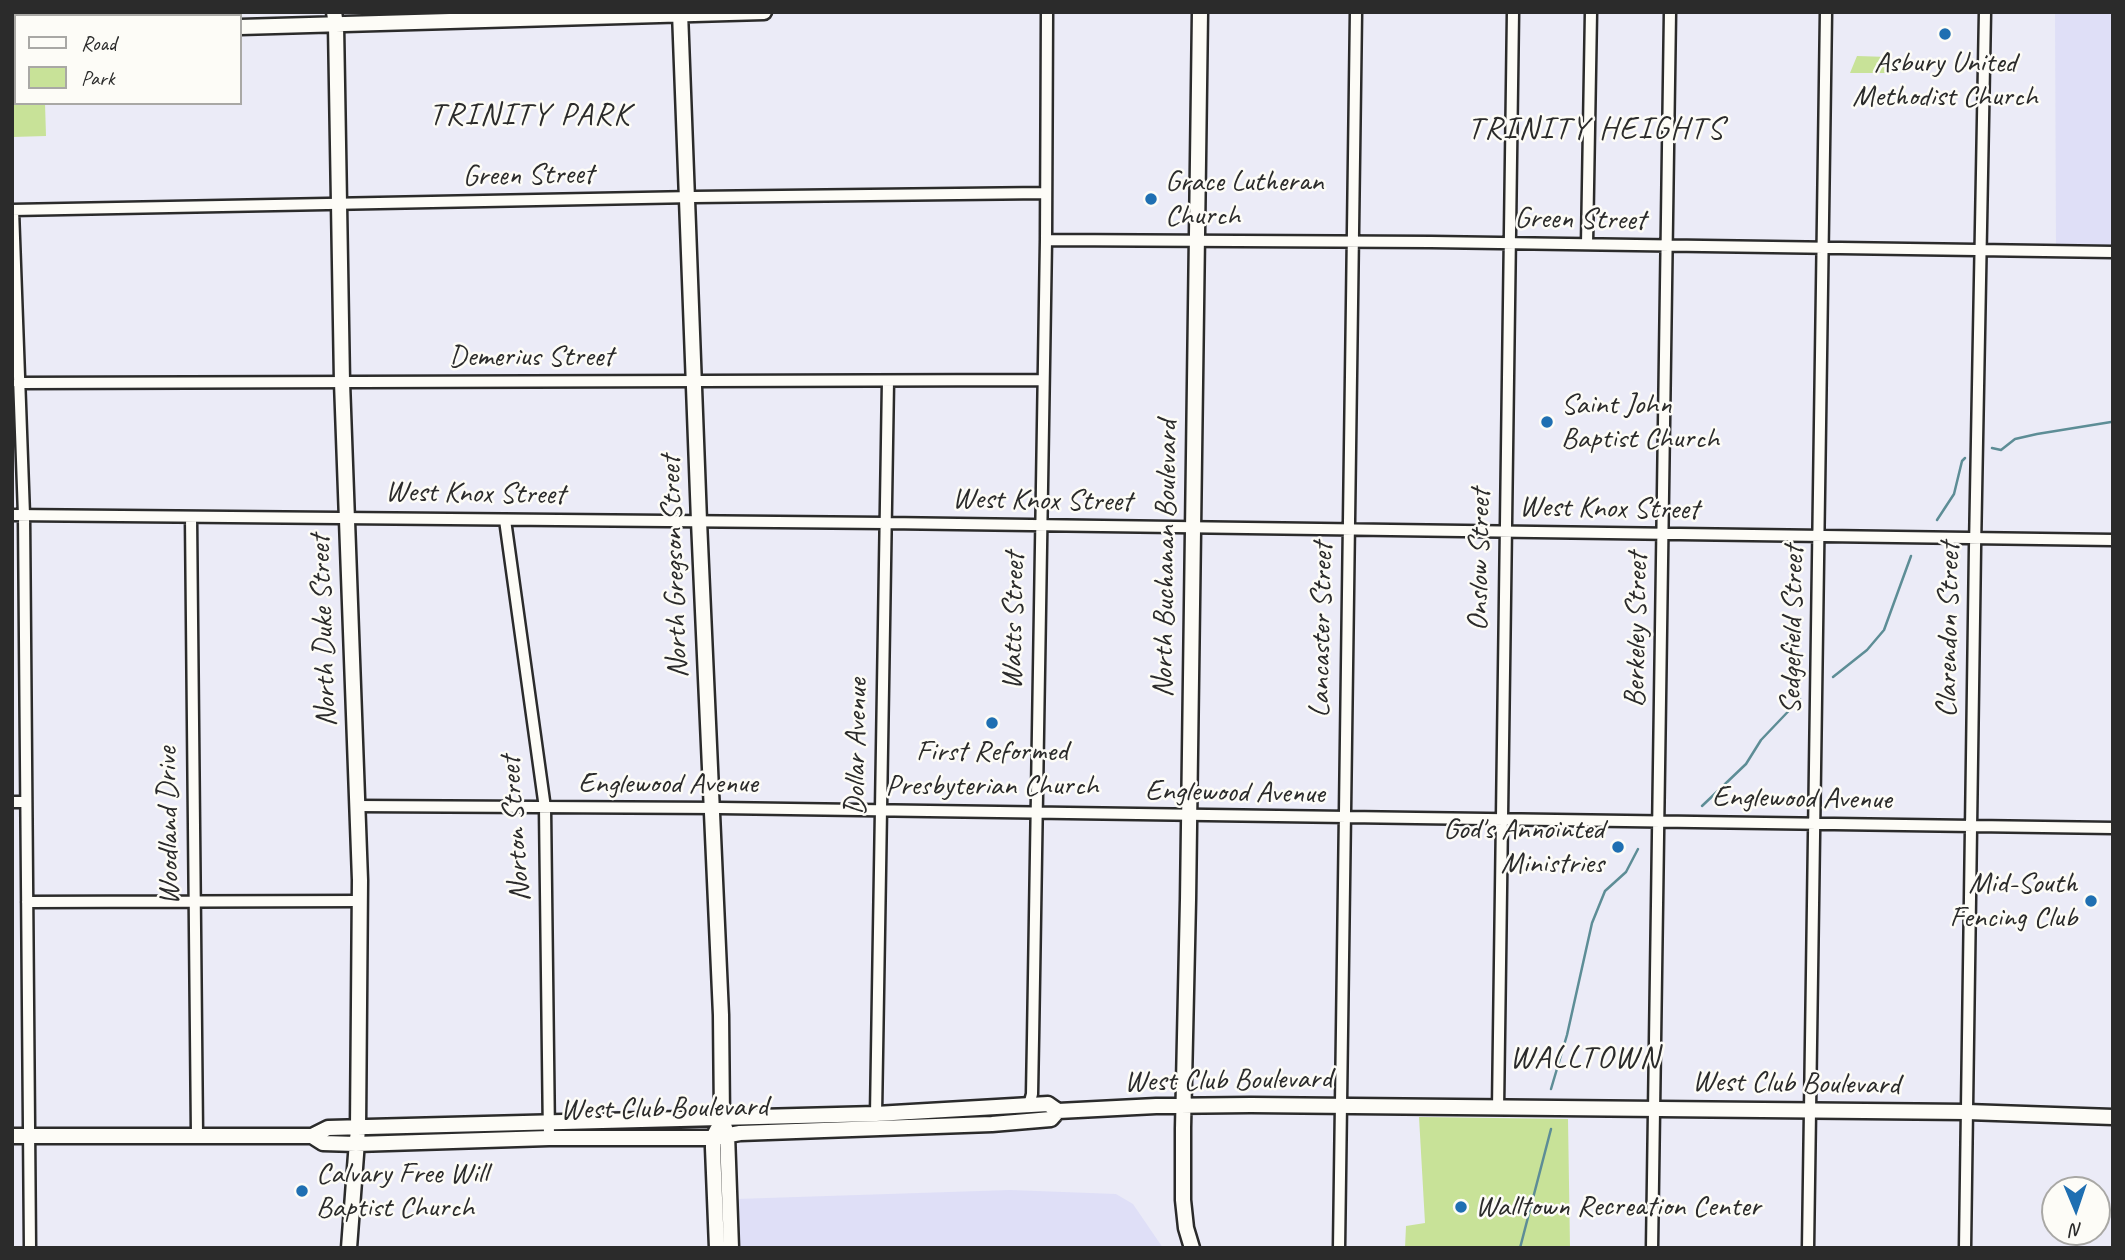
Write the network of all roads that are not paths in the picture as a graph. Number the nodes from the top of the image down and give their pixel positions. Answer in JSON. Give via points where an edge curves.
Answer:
{"nodes":[{"id":1,"x":764,"y":12,"type":"edge"},
{"id":2,"x":1047,"y":12,"type":"edge"},
{"id":3,"x":1200,"y":12,"type":"edge"},
{"id":4,"x":1356,"y":12,"type":"edge"},
{"id":5,"x":1513,"y":12,"type":"edge"},
{"id":6,"x":1591,"y":12,"type":"edge"},
{"id":7,"x":1670,"y":12,"type":"edge"},
{"id":8,"x":1826,"y":12,"type":"edge"},
{"id":9,"x":1985,"y":12,"type":"edge"},
{"id":10,"x":680,"y":13,"type":"edge"},
{"id":11,"x":335,"y":18,"type":"edge"},
{"id":12,"x":242,"y":27,"type":"edge"},
{"id":13,"x":1045,"y":193,"type":"junction"},
{"id":14,"x":687,"y":197,"type":"junction"},
{"id":15,"x":339,"y":203,"type":"junction"},
{"id":16,"x":13,"y":211,"type":"edge"},
{"id":17,"x":1046,"y":240,"type":"junction"},
{"id":18,"x":1196,"y":240,"type":"junction"},
{"id":19,"x":1351,"y":241,"type":"junction"},
{"id":20,"x":1509,"y":243,"type":"junction"},
{"id":21,"x":1587,"y":244,"type":"junction"},
{"id":22,"x":1666,"y":245,"type":"junction"},
{"id":23,"x":1822,"y":247,"type":"junction"},
{"id":24,"x":1980,"y":249,"type":"junction"},
{"id":25,"x":2113,"y":252,"type":"edge"},
{"id":26,"x":1043,"y":380,"type":"junction"},
{"id":27,"x":693,"y":381,"type":"junction"},
{"id":28,"x":888,"y":381,"type":"junction"},
{"id":29,"x":342,"y":382,"type":"junction"},
{"id":30,"x":18,"y":383,"type":"junction"},
{"id":31,"x":12,"y":515,"type":"edge"},
{"id":32,"x":24,"y":515,"type":"junction"},
{"id":33,"x":347,"y":516,"type":"junction"},
{"id":34,"x":191,"y":517,"type":"junction"},
{"id":35,"x":505,"y":520,"type":"junction"},
{"id":36,"x":699,"y":521,"type":"junction"},
{"id":37,"x":886,"y":523,"type":"junction"},
{"id":38,"x":1041,"y":526,"type":"junction"},
{"id":39,"x":1193,"y":528,"type":"junction"},
{"id":40,"x":1348,"y":530,"type":"junction"},
{"id":41,"x":1505,"y":532,"type":"junction"},
{"id":42,"x":1663,"y":534,"type":"junction"},
{"id":43,"x":1819,"y":537,"type":"junction"},
{"id":44,"x":1975,"y":539,"type":"junction"},
{"id":45,"x":2113,"y":540,"type":"edge"},
{"id":46,"x":12,"y":802,"type":"edge"},
{"id":47,"x":26,"y":802,"type":"junction"},
{"id":48,"x":356,"y":806,"type":"junction"},
{"id":49,"x":545,"y":807,"type":"junction"},
{"id":50,"x":712,"y":808,"type":"junction"},
{"id":51,"x":881,"y":811,"type":"junction"},
{"id":52,"x":1036,"y":814,"type":"junction"},
{"id":53,"x":1189,"y":816,"type":"junction"},
{"id":54,"x":1344,"y":819,"type":"junction"},
{"id":55,"x":1500,"y":820,"type":"junction"},
{"id":56,"x":1658,"y":821,"type":"junction"},
{"id":57,"x":1815,"y":824,"type":"junction"},
{"id":58,"x":1971,"y":826,"type":"junction"},
{"id":59,"x":2113,"y":828,"type":"edge"},
{"id":60,"x":360,"y":901,"type":"junction"},
{"id":61,"x":27,"y":902,"type":"junction"},
{"id":62,"x":194,"y":902,"type":"junction"},
{"id":63,"x":1029,"y":1105,"type":"junction"},
{"id":64,"x":1185,"y":1105,"type":"junction"},
{"id":65,"x":1341,"y":1106,"type":"junction"},
{"id":66,"x":1498,"y":1108,"type":"junction"},
{"id":67,"x":1653,"y":1109,"type":"junction"},
{"id":68,"x":1058,"y":1111,"type":"junction"},
{"id":69,"x":1810,"y":1111,"type":"junction"},
{"id":70,"x":1968,"y":1112,"type":"junction"},
{"id":71,"x":876,"y":1114,"type":"junction"},
{"id":72,"x":2113,"y":1117,"type":"edge"},
{"id":73,"x":722,"y":1119,"type":"junction"},
{"id":74,"x":992,"y":1124,"type":"junction"},
{"id":75,"x":358,"y":1128,"type":"junction"},
{"id":76,"x":549,"y":1131,"type":"junction"},
{"id":77,"x":197,"y":1135,"type":"junction"},
{"id":78,"x":12,"y":1136,"type":"edge"},
{"id":79,"x":29,"y":1136,"type":"junction"},
{"id":80,"x":312,"y":1136,"type":"junction"},
{"id":81,"x":720,"y":1136,"type":"junction"},
{"id":82,"x":356,"y":1144,"type":"junction"},
{"id":83,"x":30,"y":1248,"type":"edge"},
{"id":84,"x":349,"y":1248,"type":"edge"},
{"id":85,"x":717,"y":1248,"type":"edge"},
{"id":86,"x":732,"y":1248,"type":"edge"},
{"id":87,"x":1192,"y":1248,"type":"edge"},
{"id":88,"x":1339,"y":1248,"type":"edge"},
{"id":89,"x":1652,"y":1248,"type":"edge"},
{"id":90,"x":1808,"y":1248,"type":"edge"},
{"id":91,"x":1965,"y":1248,"type":"edge"}],
"edges":[{"from":1,"to":10,"type":"main road"},
{"from":2,"to":13,"type":"street","name":"Watts Street"},
{"from":3,"to":18,"type":"main road","name":"North Buchanan Boulevard"},
{"from":4,"to":19,"type":"street","name":"Lancaster Street"},
{"from":5,"to":20,"type":"street","name":"Onslow Street"},
{"from":6,"to":21,"type":"street"},
{"from":7,"to":22,"type":"street","name":"Berkeley Street"},
{"from":8,"to":23,"type":"street","name":"Sedgefield Street"},
{"from":9,"to":24,"type":"street","name":"Clarendon Street"},
{"from":10,"to":11,"type":"main road"},
{"from":10,"to":14,"type":"main road","name":"North Gregson Street"},
{"from":11,"to":12,"type":"main road"},
{"from":11,"to":15,"type":"main road","name":"North Duke Street"},
{"from":13,"to":14,"type":"street","name":"Green Street"},
{"from":13,"to":17,"type":"street","name":"Watts Street"},
{"from":14,"to":15,"type":"street","name":"Green Street"},
{"from":14,"to":27,"type":"main road","name":"North Gregson Street"},
{"from":15,"to":16,"type":"street","name":"Green Street"},
{"from":15,"to":29,"type":"main road","name":"North Duke Street"},
{"from":16,"to":30,"type":"street"},
{"from":17,"to":18,"type":"street","name":"Green Street"},
{"from":17,"to":26,"type":"street","name":"Watts Street"},
{"from":18,"to":19,"type":"street","name":"Green Street"},
{"from":18,"to":39,"type":"main road","name":"North Buchanan Boulevard"},
{"from":19,"to":20,"type":"street","name":"Green Street"},
{"from":19,"to":40,"type":"street","name":"Lancaster Street"},
{"from":20,"to":21,"type":"street","name":"Green Street"},
{"from":20,"to":41,"type":"street","name":"Onslow Street"},
{"from":21,"to":22,"type":"street","name":"Green Street"},
{"from":22,"to":23,"type":"street","name":"Green Street"},
{"from":22,"to":42,"type":"street","name":"Berkeley Street"},
{"from":23,"to":24,"type":"street","name":"Green Street"},
{"from":23,"to":43,"type":"street","name":"Sedgefield Street"},
{"from":24,"to":25,"type":"street","name":"Green Street"},
{"from":24,"to":44,"type":"street","name":"Clarendon Street"},
{"from":26,"to":28,"type":"street","name":"Demerius Street"},
{"from":26,"to":38,"type":"street","name":"Watts Street"},
{"from":27,"to":28,"type":"street","name":"Demerius Street"},
{"from":27,"to":29,"type":"street","name":"Demerius Street"},
{"from":27,"to":36,"type":"main road","name":"North Gregson Street"},
{"from":28,"to":37,"type":"street","name":"Dollar Avenue"},
{"from":29,"to":30,"type":"street","name":"Demerius Street"},
{"from":29,"to":33,"type":"main road","name":"North Duke Street"},
{"from":30,"to":32,"type":"street"},
{"from":31,"to":32,"type":"street","name":"West Knox Street"},
{"from":32,"to":34,"type":"street","name":"West Knox Street"},
{"from":32,"to":47,"type":"street"},
{"from":33,"to":34,"type":"street","name":"West Knox Street"},
{"from":33,"to":35,"type":"street","name":"West Knox Street"},
{"from":33,"to":48,"type":"main road","name":"North Duke Street"},
{"from":34,"to":62,"type":"street","name":"Woodland Drive"},
{"from":35,"to":36,"type":"street","name":"West Knox Street"},
{"from":35,"to":49,"type":"street","name":"Norton Street"},
{"from":36,"to":37,"type":"street","name":"West Knox Street"},
{"from":36,"to":50,"type":"main road","name":"North Gregson Street"},
{"from":37,"to":38,"type":"street","name":"West Knox Street"},
{"from":37,"to":51,"type":"street","name":"Dollar Avenue"},
{"from":38,"to":39,"type":"street","name":"West Knox Street"},
{"from":38,"to":52,"type":"street","name":"Watts Street"},
{"from":39,"to":40,"type":"street","name":"West Knox Street"},
{"from":39,"to":53,"type":"main road","name":"North Buchanan Boulevard"},
{"from":40,"to":41,"type":"street","name":"West Knox Street"},
{"from":40,"to":54,"type":"street","name":"Lancaster Street"},
{"from":41,"to":42,"type":"street","name":"West Knox Street"},
{"from":41,"to":55,"type":"street","name":"Onslow Street"},
{"from":42,"to":43,"type":"street","name":"West Knox Street"},
{"from":42,"to":56,"type":"street","name":"Berkeley Street"},
{"from":43,"to":44,"type":"street","name":"West Knox Street"},
{"from":43,"to":57,"type":"street","name":"Sedgefield Street"},
{"from":44,"to":45,"type":"street","name":"West Knox Street"},
{"from":44,"to":58,"type":"street","name":"Clarendon Street"},
{"from":46,"to":47,"type":"street"},
{"from":47,"to":61,"type":"street"},
{"from":48,"to":49,"type":"street","name":"Englewood Avenue"},
{"from":48,"to":60,"type":"main road","name":"North Duke Street"},
{"from":49,"to":50,"type":"street","name":"Englewood Avenue"},
{"from":49,"to":76,"type":"street","name":"Norton Street"},
{"from":50,"to":51,"type":"street","name":"Englewood Avenue"},
{"from":50,"to":73,"type":"main road","name":"North Gregson Street"},
{"from":51,"to":52,"type":"street","name":"Englewood Avenue"},
{"from":51,"to":71,"type":"street","name":"Dollar Avenue"},
{"from":52,"to":53,"type":"street","name":"Englewood Avenue"},
{"from":52,"to":63,"type":"street","name":"Watts Street"},
{"from":53,"to":54,"type":"street","name":"Englewood Avenue"},
{"from":53,"to":64,"type":"main road","name":"North Buchanan Boulevard"},
{"from":54,"to":55,"type":"street","name":"Englewood Avenue"},
{"from":54,"to":65,"type":"street","name":"Lancaster Street"},
{"from":55,"to":56,"type":"street","name":"Englewood Avenue"},
{"from":55,"to":66,"type":"street","name":"Onslow Street"},
{"from":56,"to":57,"type":"street","name":"Englewood Avenue"},
{"from":56,"to":67,"type":"street","name":"Berkeley Street"},
{"from":57,"to":58,"type":"street","name":"Englewood Avenue"},
{"from":57,"to":69,"type":"street","name":"Sedgefield Street"},
{"from":58,"to":59,"type":"street","name":"Englewood Avenue"},
{"from":58,"to":70,"type":"street","name":"Clarendon Street"},
{"from":60,"to":62,"type":"street"},
{"from":60,"to":75,"type":"main road","name":"North Duke Street"},
{"from":61,"to":62,"type":"street"},
{"from":61,"to":79,"type":"street"},
{"from":62,"to":77,"type":"street","name":"Woodland Drive"},
{"from":63,"to":68,"type":"main road","name":"West Club Boulevard","via":[[1051,1104]]},
{"from":63,"to":71,"type":"main road","name":"West Club Boulevard"},
{"from":63,"to":74,"type":"main road","via":[[1017,1117]]},
{"from":64,"to":65,"type":"main road","name":"West Club Boulevard"},
{"from":64,"to":68,"type":"main road","name":"West Club Boulevard"},
{"from":64,"to":87,"type":"main road","name":"North Buchanan Boulevard","via":[[1183,1200]]},
{"from":65,"to":66,"type":"main road","name":"West Club Boulevard"},
{"from":65,"to":88,"type":"street","name":"Lancaster Street"},
{"from":66,"to":67,"type":"main road","name":"West Club Boulevard"},
{"from":67,"to":69,"type":"main road","name":"West Club Boulevard"},
{"from":67,"to":89,"type":"street","name":"Berkeley Street"},
{"from":68,"to":74,"type":"main road","name":"West Club Boulevard","via":[[1051,1119]]},
{"from":69,"to":70,"type":"main road","name":"West Club Boulevard"},
{"from":69,"to":90,"type":"street","name":"Sedgefield Street"},
{"from":70,"to":72,"type":"main road","name":"West Club Boulevard"},
{"from":70,"to":91,"type":"street","name":"Clarendon Street"},
{"from":71,"to":73,"type":"main road","name":"West Club Boulevard"},
{"from":73,"to":76,"type":"main road","name":"West Club Boulevard"},
{"from":73,"to":81,"type":"main road","name":"North Gregson Street"},
{"from":74,"to":81,"type":"main road","name":"West Club Boulevard"},
{"from":75,"to":76,"type":"main road","name":"West Club Boulevard"},
{"from":75,"to":80,"type":"main road","name":"West Club Boulevard","via":[[328,1128]]},
{"from":75,"to":82,"type":"main road","name":"North Duke Street"},
{"from":76,"to":81,"type":"main road","name":"West Club Boulevard"},
{"from":76,"to":82,"type":"main road","name":"West Club Boulevard"},
{"from":77,"to":79,"type":"main road","name":"West Club Boulevard"},
{"from":77,"to":80,"type":"main road","name":"West Club Boulevard"},
{"from":78,"to":79,"type":"main road","name":"West Club Boulevard"},
{"from":79,"to":83,"type":"street"},
{"from":80,"to":82,"type":"main road","name":"West Club Boulevard","via":[[323,1143]]},
{"from":81,"to":85,"type":"main road","name":"North Gregson Street"},
{"from":81,"to":86,"type":"main road","name":"North Gregson Street"},
{"from":82,"to":84,"type":"main road","name":"North Duke Street"}]}
